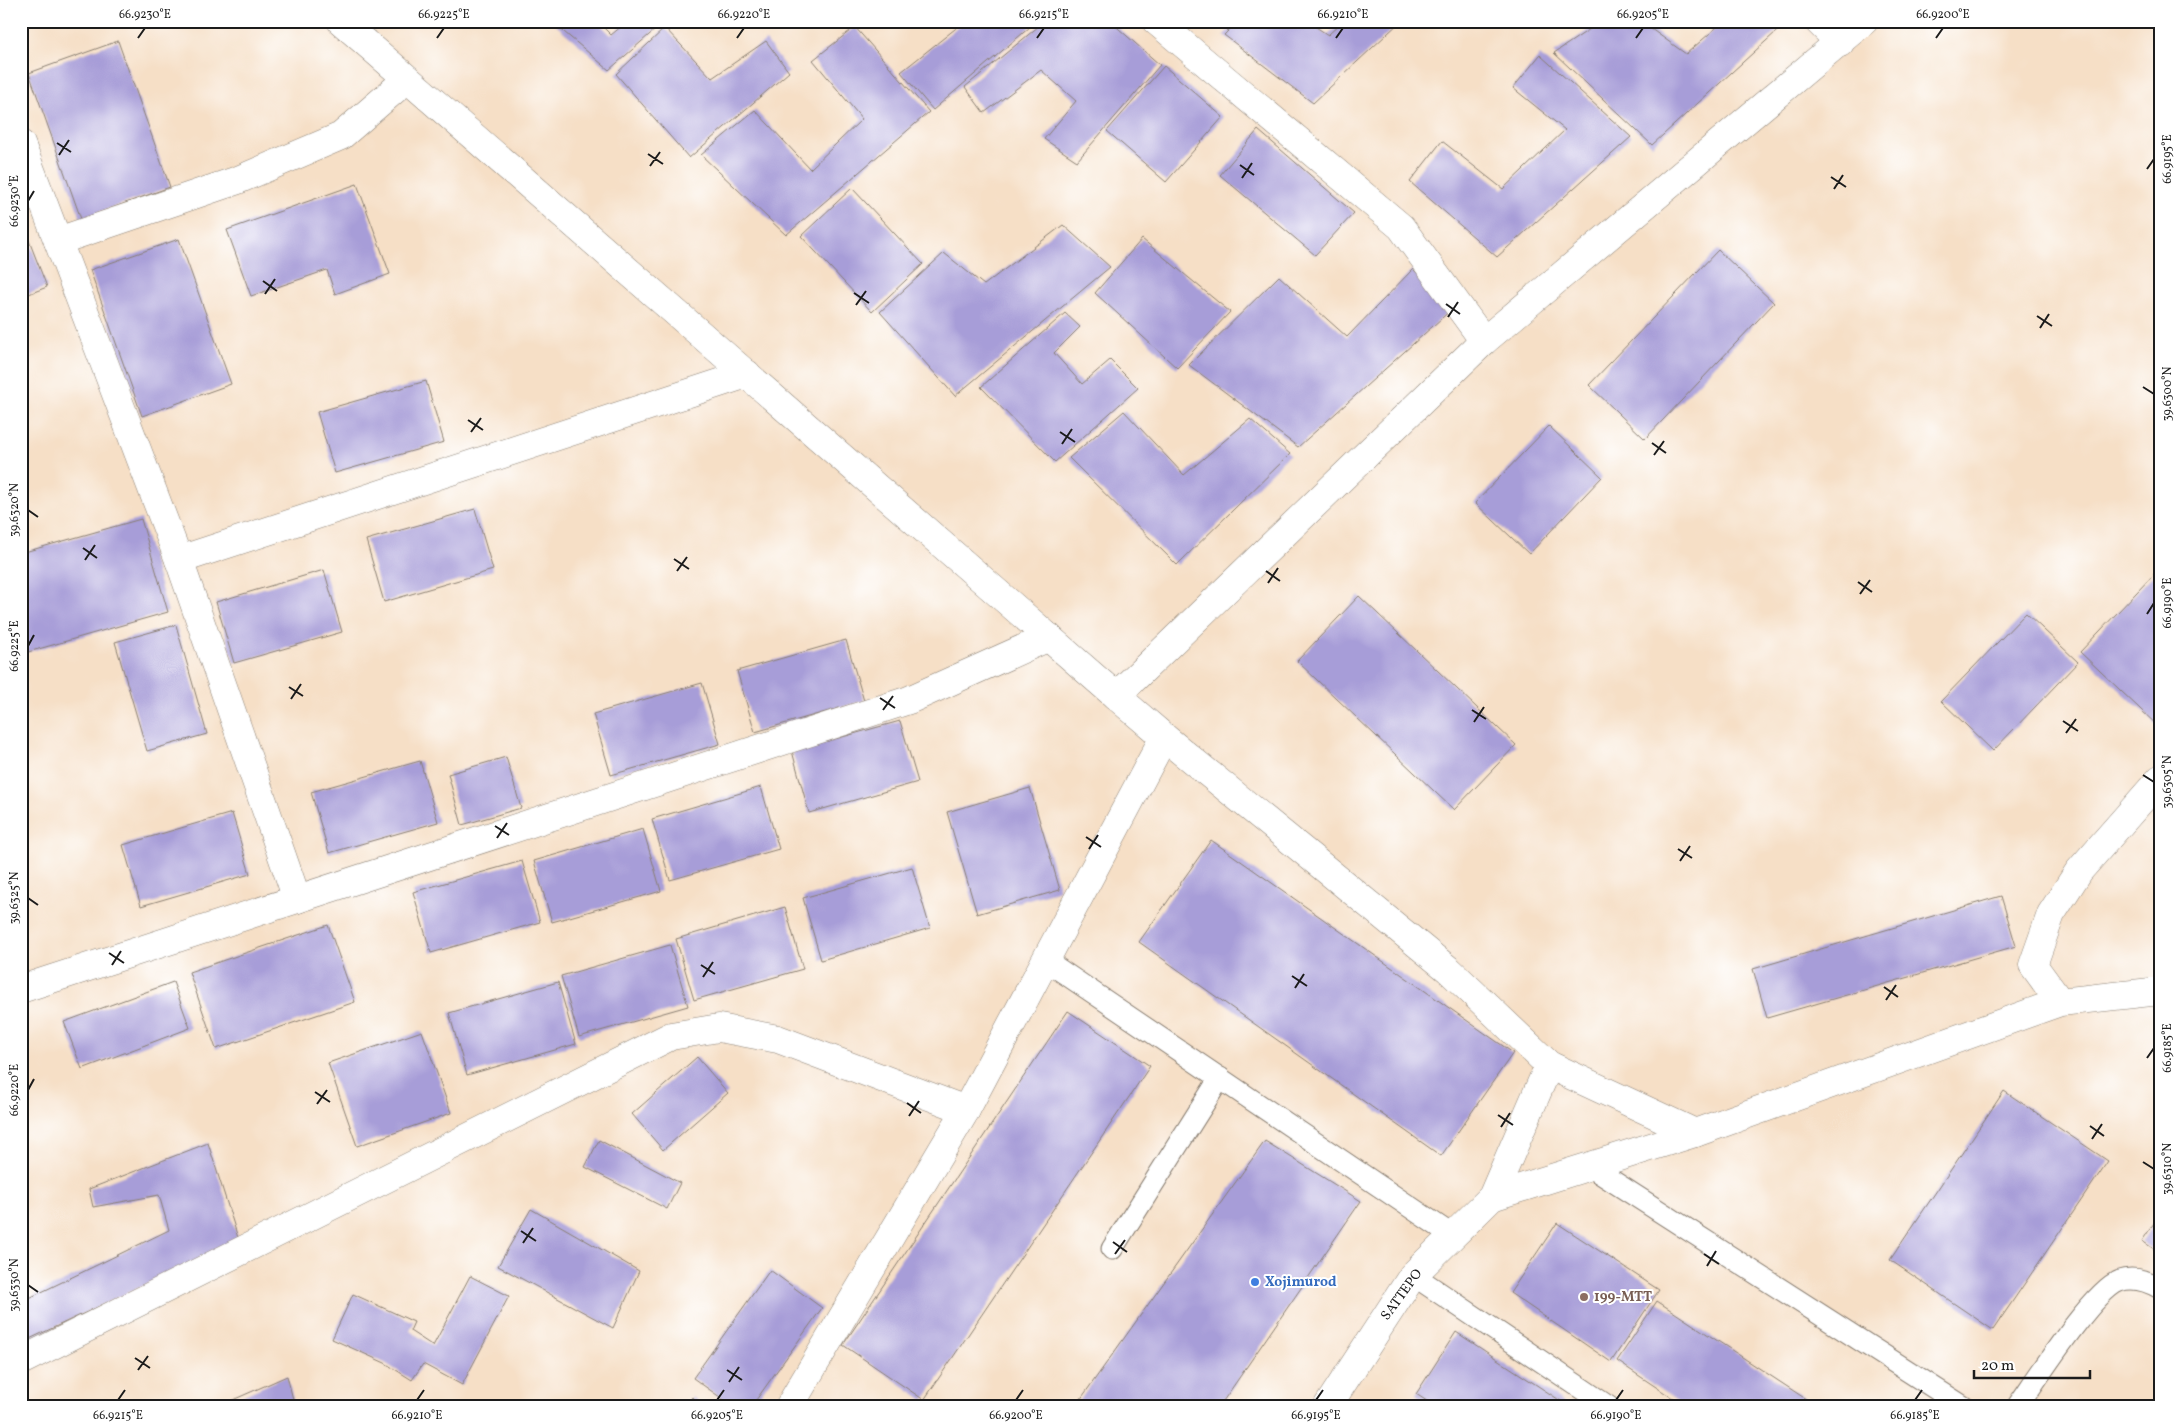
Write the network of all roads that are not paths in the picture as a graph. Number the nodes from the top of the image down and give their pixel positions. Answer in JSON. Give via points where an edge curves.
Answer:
{"nodes":[{"id":1,"x":341,"y":21,"type":"edge"},
{"id":2,"x":1156,"y":21,"type":"edge"},
{"id":3,"x":1818,"y":21,"type":"edge"},
{"id":4,"x":1864,"y":21,"type":"edge"},
{"id":5,"x":1840,"y":43,"type":"junction"},
{"id":6,"x":407,"y":79,"type":"junction"},
{"id":7,"x":21,"y":144,"type":"edge"},
{"id":8,"x":58,"y":241,"type":"junction"},
{"id":9,"x":1484,"y":341,"type":"junction"},
{"id":10,"x":747,"y":374,"type":"junction"},
{"id":11,"x":179,"y":560,"type":"junction"},
{"id":12,"x":1049,"y":637,"type":"junction"},
{"id":13,"x":1116,"y":696,"type":"junction"},
{"id":14,"x":1164,"y":737,"type":"junction"},
{"id":15,"x":2160,"y":779,"type":"edge"},
{"id":16,"x":297,"y":899,"type":"junction"},
{"id":17,"x":1045,"y":960,"type":"junction"},
{"id":18,"x":21,"y":989,"type":"edge"},
{"id":19,"x":2160,"y":991,"type":"edge"},
{"id":20,"x":2060,"y":1002,"type":"junction"},
{"id":21,"x":1549,"y":1064,"type":"junction"},
{"id":22,"x":1220,"y":1078,"type":"junction"},
{"id":23,"x":966,"y":1110,"type":"junction"},
{"id":24,"x":1695,"y":1133,"type":"junction"},
{"id":25,"x":1589,"y":1166,"type":"junction"},
{"id":26,"x":1492,"y":1197,"type":"junction"},
{"id":27,"x":1453,"y":1236,"type":"junction"},
{"id":28,"x":1112,"y":1249,"type":"dead end"},
{"id":29,"x":1413,"y":1275,"type":"junction"},
{"id":30,"x":2160,"y":1288,"type":"edge"},
{"id":31,"x":21,"y":1361,"type":"edge"},
{"id":32,"x":789,"y":1407,"type":"edge"},
{"id":33,"x":1326,"y":1407,"type":"edge"},
{"id":34,"x":1609,"y":1407,"type":"edge"},
{"id":35,"x":1964,"y":1407,"type":"edge"},
{"id":36,"x":2017,"y":1407,"type":"edge"}],
"edges":[{"from":1,"to":6,"type":"street"},
{"from":2,"to":9,"type":"street","via":[[1401,227]]},
{"from":3,"to":5,"type":"street"},
{"from":4,"to":5,"type":"street"},
{"from":5,"to":9,"type":"street"},
{"from":6,"to":8,"type":"street","via":[[341,136],[238,180]]},
{"from":6,"to":10,"type":"street"},
{"from":7,"to":8,"type":"street"},
{"from":8,"to":11,"type":"street"},
{"from":9,"to":13,"type":"street"},
{"from":10,"to":11,"type":"street"},
{"from":10,"to":12,"type":"street"},
{"from":11,"to":16,"type":"street"},
{"from":12,"to":13,"type":"street"},
{"from":12,"to":16,"type":"street","via":[[909,700]]},
{"from":13,"to":14,"type":"street"},
{"from":14,"to":17,"type":"street"},
{"from":14,"to":21,"type":"street","via":[[1449,970]]},
{"from":15,"to":20,"type":"street","via":[[2079,870],[2051,914],[2034,965]]},
{"from":16,"to":18,"type":"street"},
{"from":17,"to":22,"type":"lane"},
{"from":17,"to":23,"type":"street"},
{"from":19,"to":20,"type":"street"},
{"from":20,"to":24,"type":"street"},
{"from":21,"to":24,"type":"street"},
{"from":21,"to":26,"type":"street"},
{"from":22,"to":27,"type":"lane"},
{"from":22,"to":28,"type":"lane"},
{"from":23,"to":31,"type":"street","via":[[778,1039],[719,1028],[671,1036]]},
{"from":23,"to":32,"type":"street"},
{"from":24,"to":25,"type":"street"},
{"from":25,"to":26,"type":"street"},
{"from":25,"to":35,"type":"lane"},
{"from":26,"to":27,"type":"street","name":"SATTEPO"},
{"from":27,"to":29,"type":"street","name":"SATTEPO"},
{"from":29,"to":33,"type":"street","name":"SATTEPO"},
{"from":29,"to":34,"type":"lane"},
{"from":30,"to":36,"type":"lane","via":[[2146,1280],[2119,1281],[2092,1302]]}]}
